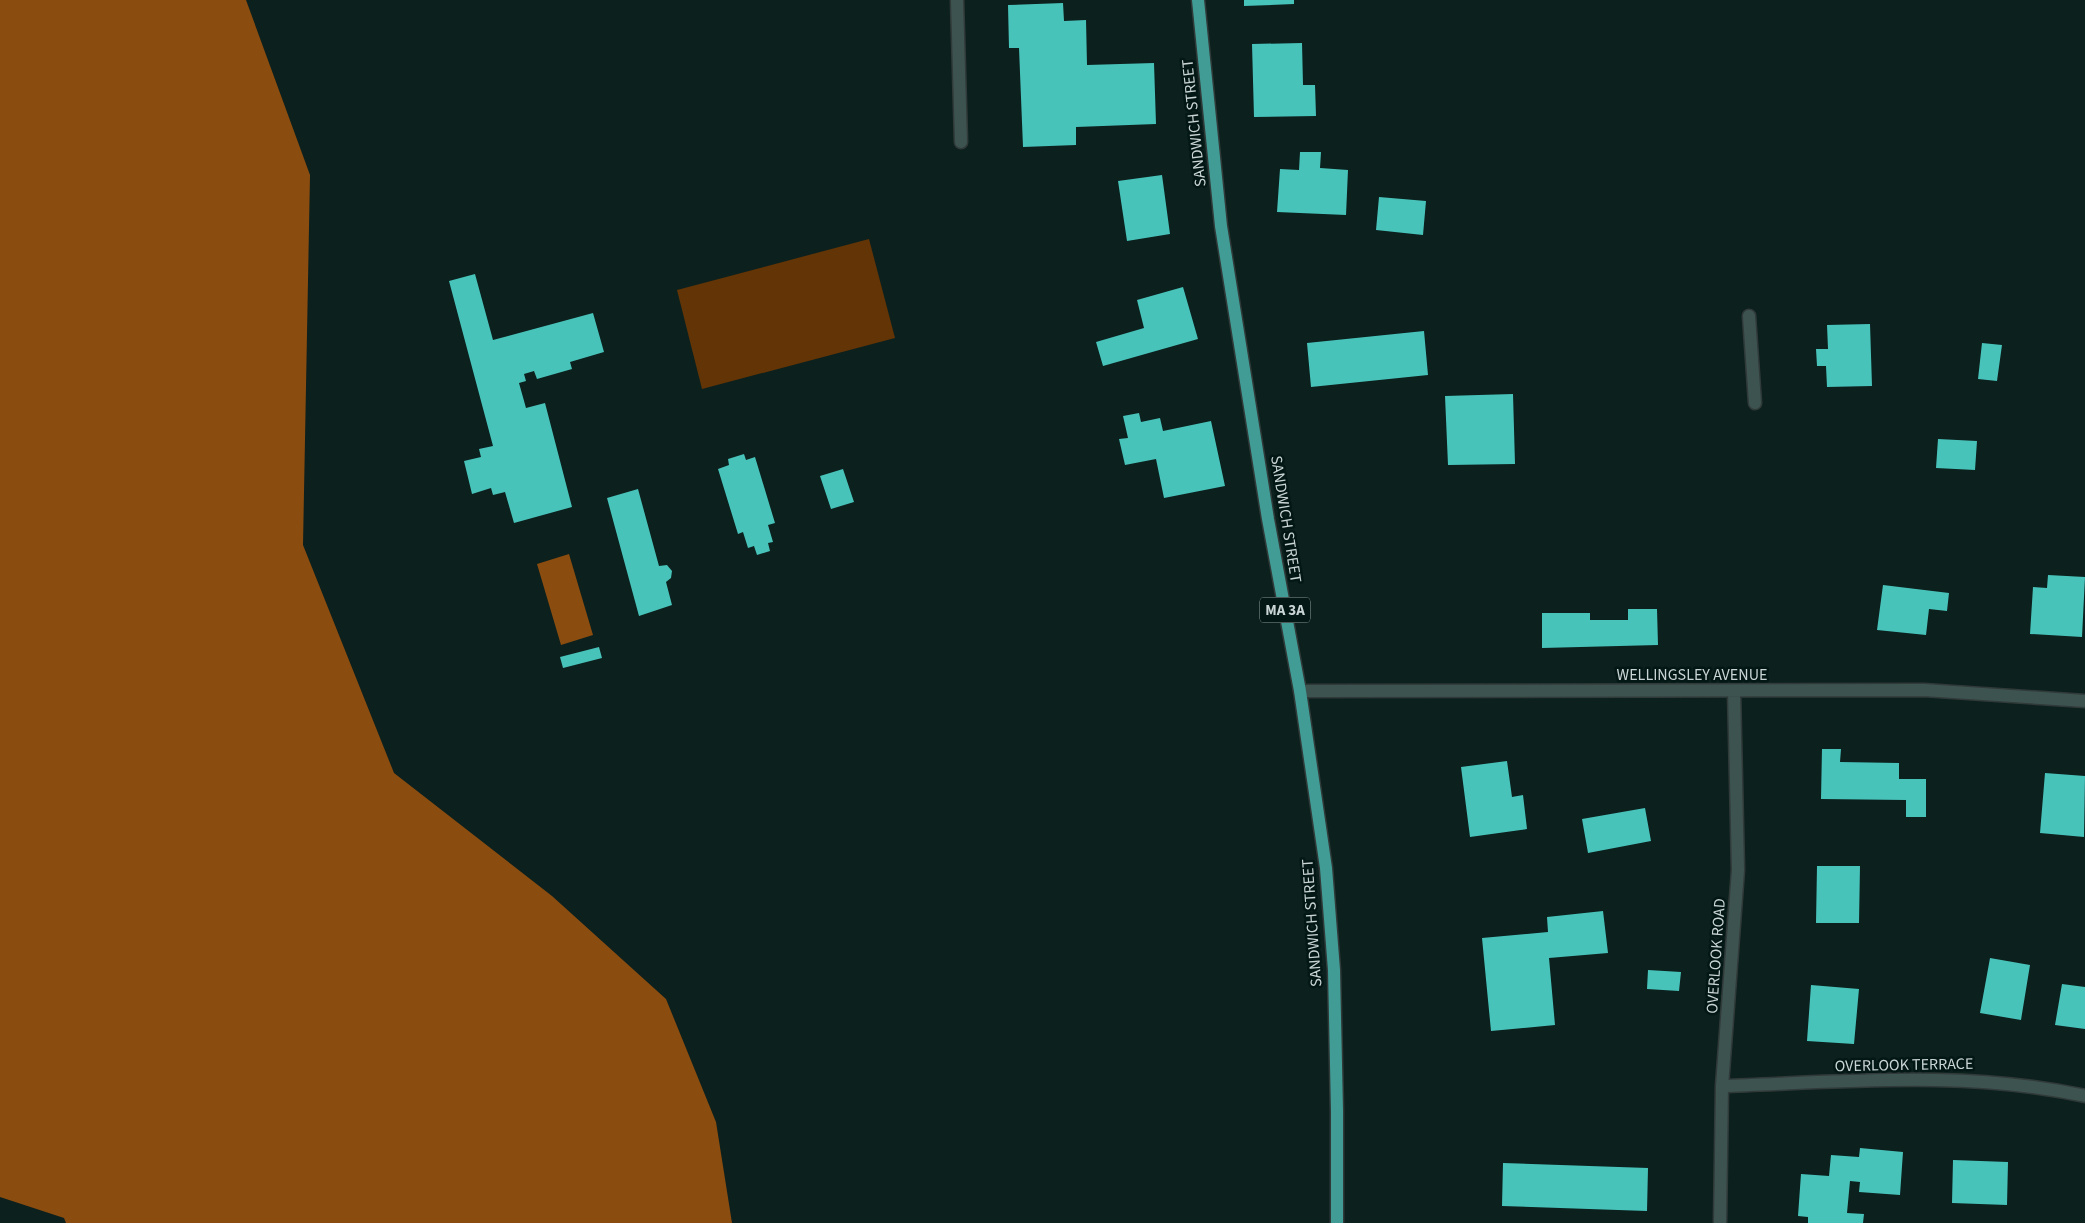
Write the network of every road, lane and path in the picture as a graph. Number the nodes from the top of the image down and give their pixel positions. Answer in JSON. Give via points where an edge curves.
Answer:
{"nodes":[{"id":1,"x":956,"y":0,"type":"edge"},
{"id":2,"x":1198,"y":0,"type":"edge"},
{"id":3,"x":961,"y":142,"type":"dead end"},
{"id":4,"x":1749,"y":316,"type":"dead end"},
{"id":5,"x":1755,"y":403,"type":"dead end"},
{"id":6,"x":1300,"y":691,"type":"junction"},
{"id":7,"x":1734,"y":691,"type":"junction"},
{"id":8,"x":2085,"y":701,"type":"edge"},
{"id":9,"x":1722,"y":1086,"type":"junction"},
{"id":10,"x":2085,"y":1096,"type":"edge"},
{"id":11,"x":1337,"y":1223,"type":"edge"},
{"id":12,"x":1720,"y":1223,"type":"edge"}],
"edges":[{"from":1,"to":3,"type":"street"},
{"from":2,"to":6,"type":"main road","name":"SANDWICH STREET","number":"MA 3A","via":[[1222,226],[1268,519]]},
{"from":4,"to":5,"type":"street"},
{"from":6,"to":7,"type":"street","name":"WELLINGSLEY AVENUE"},
{"from":6,"to":11,"type":"main road","name":"SANDWICH STREET","number":"MA 3A","via":[[1326,868],[1331,928]]},
{"from":7,"to":8,"type":"street","name":"WELLINGSLEY AVENUE","via":[[1924,690]]},
{"from":7,"to":9,"type":"street","name":"OVERLOOK ROAD","via":[[1738,870]]},
{"from":9,"to":10,"type":"street","name":"OVERLOOK TERRACE","via":[[1976,1081]]},
{"from":9,"to":12,"type":"street","name":"OVERLOOK ROAD"}]}
